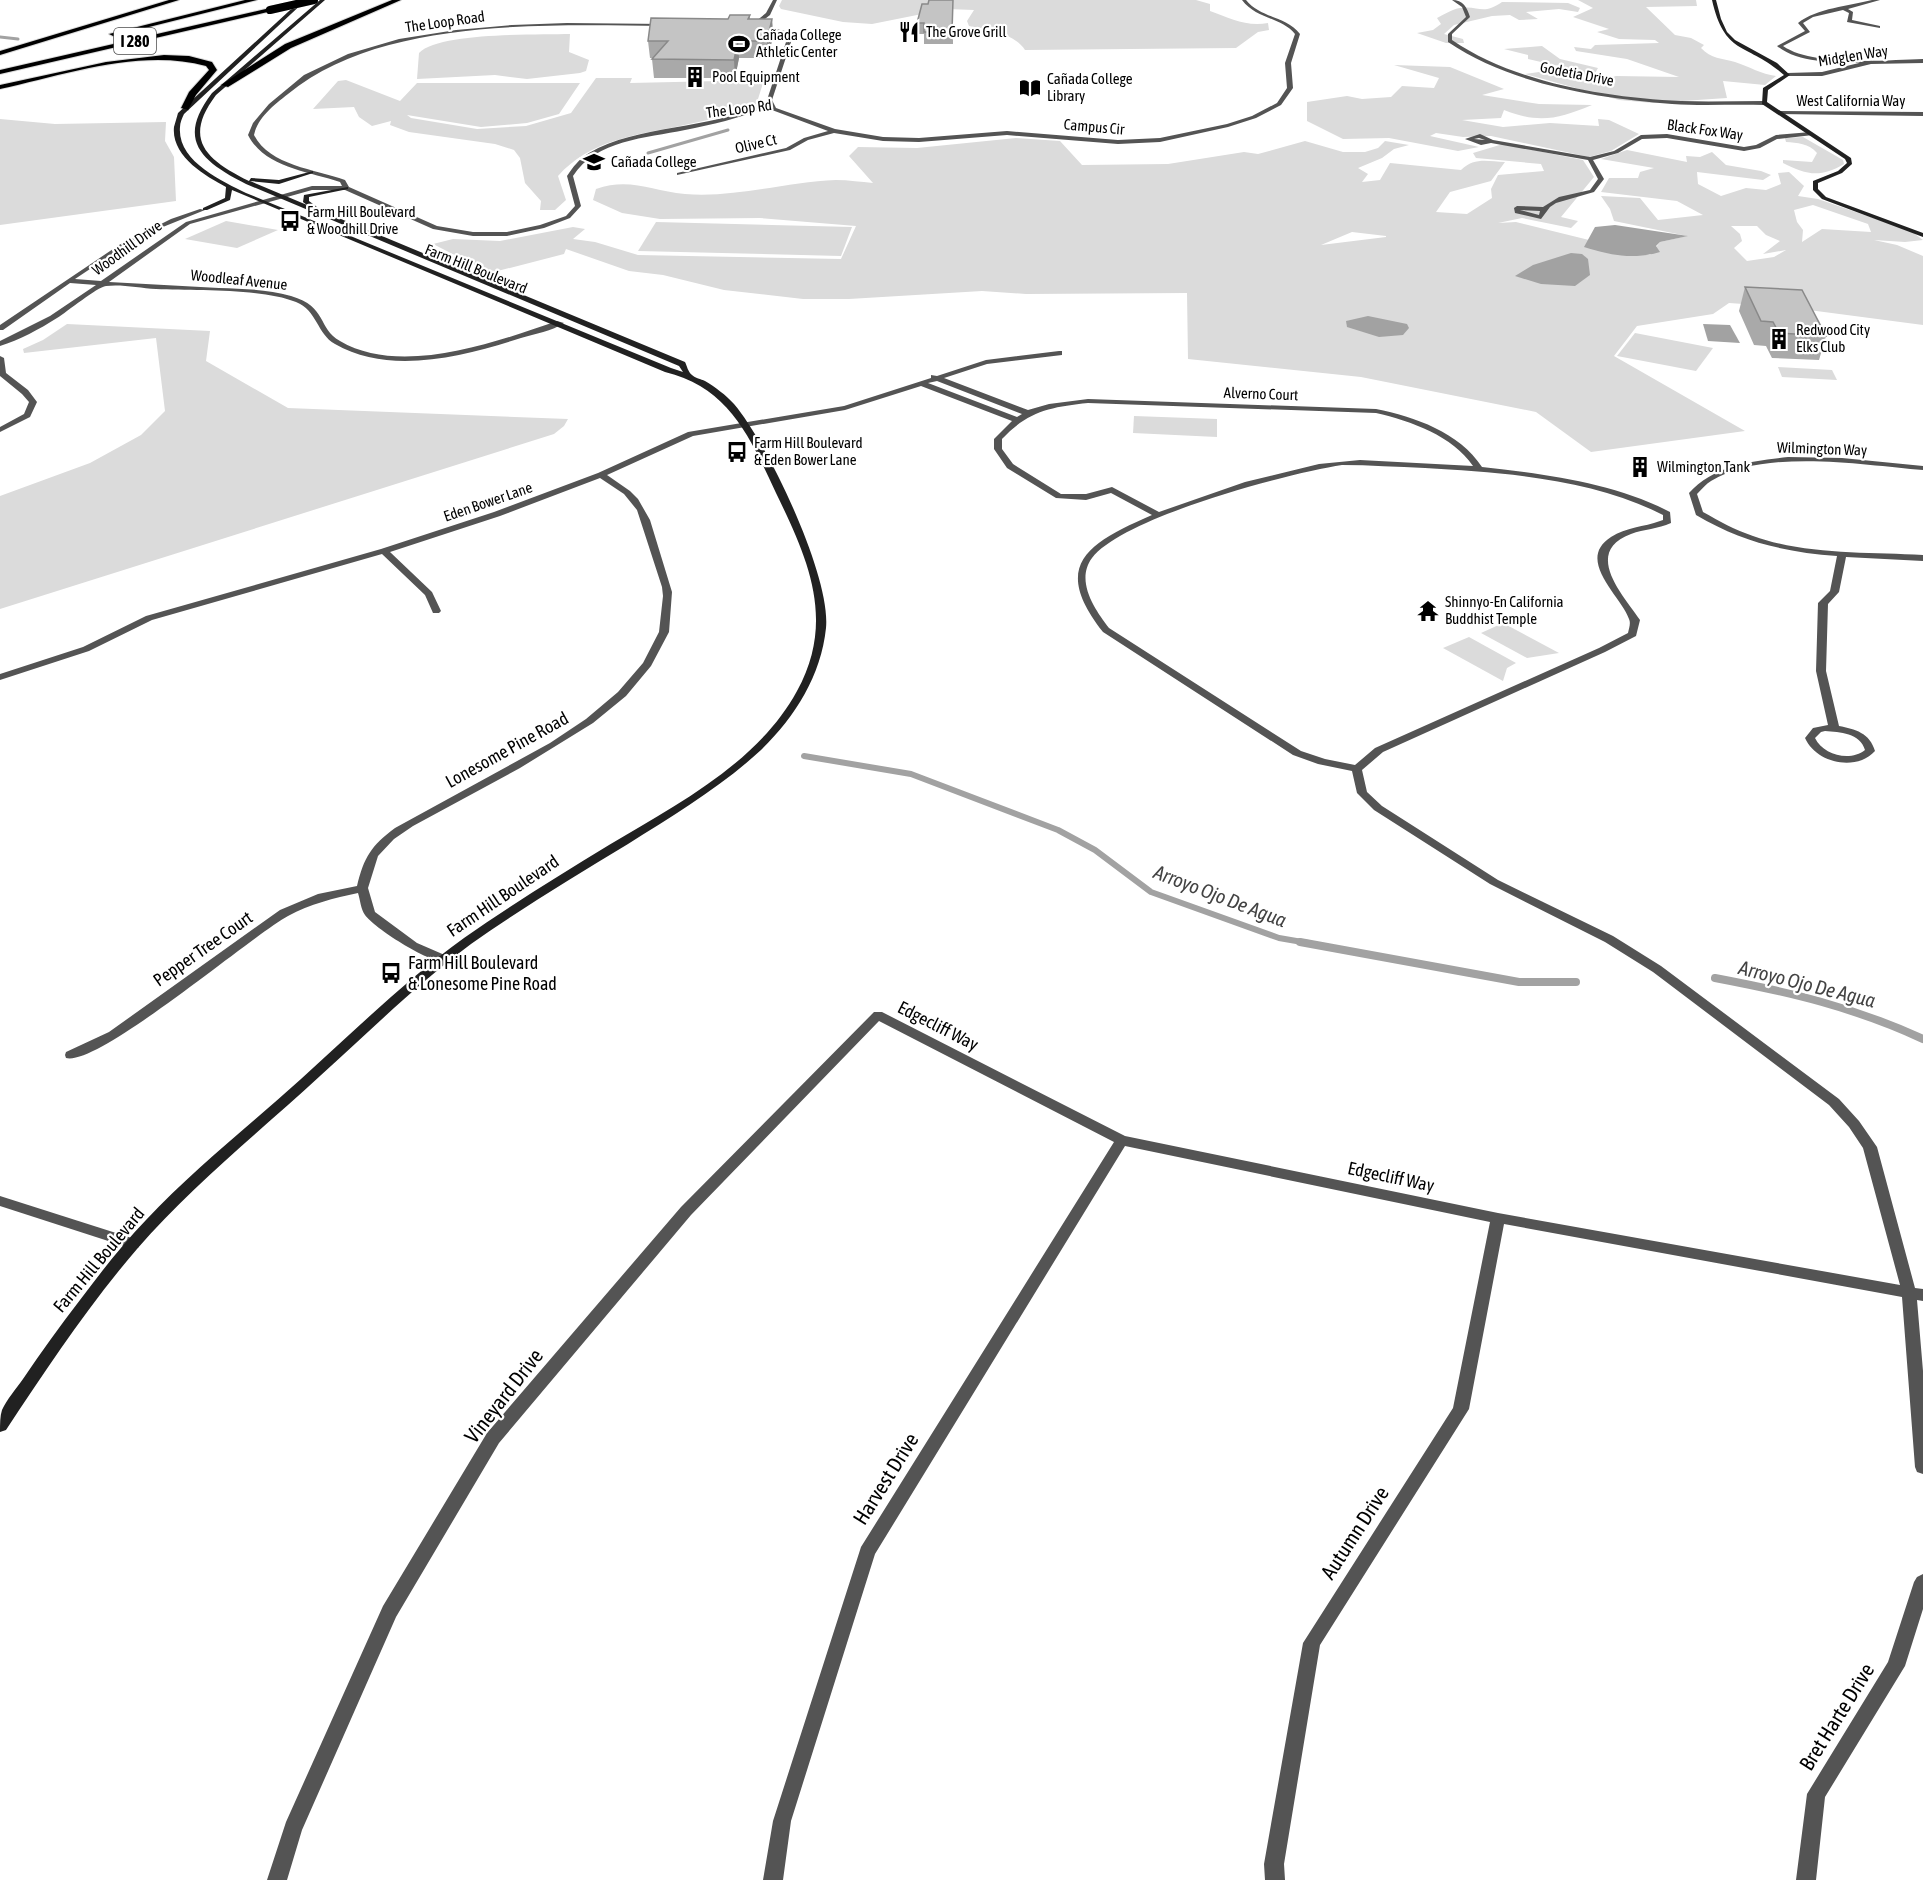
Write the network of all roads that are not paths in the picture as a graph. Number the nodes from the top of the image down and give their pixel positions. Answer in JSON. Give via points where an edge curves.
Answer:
{"nodes":[{"id":1,"x":176,"y":0,"type":"edge"},
{"id":2,"x":254,"y":0,"type":"edge"},
{"id":3,"x":303,"y":0,"type":"edge"},
{"id":4,"x":314,"y":0,"type":"edge"},
{"id":5,"x":323,"y":0,"type":"edge"},
{"id":6,"x":398,"y":0,"type":"edge"},
{"id":7,"x":775,"y":0,"type":"edge"},
{"id":8,"x":1244,"y":0,"type":"edge"},
{"id":9,"x":1454,"y":0,"type":"edge"},
{"id":10,"x":1714,"y":0,"type":"edge"},
{"id":11,"x":1878,"y":0,"type":"edge"},
{"id":12,"x":1832,"y":3,"type":"dead end"},
{"id":13,"x":1844,"y":6,"type":"junction"},
{"id":14,"x":670,"y":25,"type":"edge"},
{"id":15,"x":1878,"y":27,"type":"dead end"},
{"id":16,"x":104,"y":36,"type":"dead end"},
{"id":17,"x":35,"y":52,"type":"dead end"},
{"id":18,"x":0,"y":53,"type":"edge"},
{"id":19,"x":0,"y":60,"type":"edge"},
{"id":20,"x":1923,"y":61,"type":"edge"},
{"id":21,"x":1869,"y":63,"type":"junction"},
{"id":22,"x":0,"y":72,"type":"edge"},
{"id":23,"x":1787,"y":75,"type":"junction"},
{"id":24,"x":225,"y":85,"type":"junction"},
{"id":25,"x":0,"y":87,"type":"edge"},
{"id":26,"x":771,"y":101,"type":"junction"},
{"id":27,"x":1764,"y":103,"type":"junction"},
{"id":28,"x":185,"y":108,"type":"junction"},
{"id":29,"x":1780,"y":113,"type":"junction"},
{"id":30,"x":1923,"y":114,"type":"edge"},
{"id":31,"x":759,"y":116,"type":"dead end"},
{"id":32,"x":767,"y":116,"type":"dead end"},
{"id":33,"x":792,"y":117,"type":"junction"},
{"id":34,"x":688,"y":128,"type":"junction"},
{"id":35,"x":834,"y":130,"type":"junction"},
{"id":36,"x":1811,"y":134,"type":"junction"},
{"id":37,"x":1491,"y":141,"type":"dead end"},
{"id":38,"x":1590,"y":159,"type":"junction"},
{"id":39,"x":227,"y":172,"type":"junction"},
{"id":40,"x":310,"y":172,"type":"junction"},
{"id":41,"x":679,"y":174,"type":"dead end"},
{"id":42,"x":229,"y":187,"type":"junction"},
{"id":43,"x":346,"y":188,"type":"junction"},
{"id":44,"x":268,"y":192,"type":"junction"},
{"id":45,"x":251,"y":197,"type":"junction"},
{"id":46,"x":279,"y":197,"type":"junction"},
{"id":47,"x":262,"y":201,"type":"junction"},
{"id":48,"x":1543,"y":209,"type":"dead end"},
{"id":49,"x":205,"y":210,"type":"junction"},
{"id":50,"x":328,"y":217,"type":"junction"},
{"id":51,"x":1923,"y":235,"type":"edge"},
{"id":52,"x":68,"y":281,"type":"junction"},
{"id":53,"x":101,"y":283,"type":"junction"},
{"id":54,"x":560,"y":323,"type":"junction"},
{"id":55,"x":0,"y":328,"type":"edge"},
{"id":56,"x":0,"y":344,"type":"edge"},
{"id":57,"x":1059,"y":353,"type":"dead end"},
{"id":58,"x":0,"y":358,"type":"edge"},
{"id":59,"x":1,"y":372,"type":"edge"},
{"id":60,"x":688,"y":374,"type":"junction"},
{"id":61,"x":933,"y":377,"type":"junction"},
{"id":62,"x":920,"y":383,"type":"junction"},
{"id":63,"x":1028,"y":413,"type":"junction"},
{"id":64,"x":1015,"y":419,"type":"junction"},
{"id":65,"x":746,"y":424,"type":"junction"},
{"id":66,"x":0,"y":430,"type":"edge"},
{"id":67,"x":1478,"y":468,"type":"junction"},
{"id":68,"x":1923,"y":468,"type":"edge"},
{"id":69,"x":601,"y":475,"type":"junction"},
{"id":70,"x":1159,"y":516,"type":"junction"},
{"id":71,"x":384,"y":551,"type":"junction"},
{"id":72,"x":1842,"y":555,"type":"junction"},
{"id":73,"x":1923,"y":558,"type":"edge"},
{"id":74,"x":436,"y":611,"type":"dead end"},
{"id":75,"x":0,"y":677,"type":"edge"},
{"id":76,"x":1834,"y":728,"type":"junction"},
{"id":77,"x":1357,"y":769,"type":"junction"},
{"id":78,"x":362,"y":888,"type":"junction"},
{"id":79,"x":443,"y":959,"type":"junction"},
{"id":80,"x":878,"y":1015,"type":"joint"},
{"id":81,"x":72,"y":1055,"type":"dead end"},
{"id":82,"x":1122,"y":1140,"type":"junction"},
{"id":83,"x":0,"y":1202,"type":"edge"},
{"id":84,"x":1498,"y":1218,"type":"junction"},
{"id":85,"x":133,"y":1244,"type":"junction"},
{"id":86,"x":1916,"y":1294,"type":"edge"},
{"id":87,"x":0,"y":1425,"type":"edge"},
{"id":88,"x":1923,"y":1467,"type":"edge"},
{"id":89,"x":1923,"y":1582,"type":"edge"},
{"id":90,"x":277,"y":1880,"type":"edge"},
{"id":91,"x":773,"y":1880,"type":"edge"},
{"id":92,"x":1275,"y":1880,"type":"edge"},
{"id":93,"x":1806,"y":1880,"type":"edge"}],
"edges":[{"from":1,"to":18,"type":"highway"},
{"from":2,"to":16,"type":"highway","number":"I 280"},
{"from":3,"to":28,"type":"main road"},
{"from":4,"to":22,"type":"highway","number":"I 280","bridge":true},
{"from":5,"to":24,"type":"main road","name":"Farm Hill Boulevard"},
{"from":6,"to":24,"type":"highway","via":[[295,43]]},
{"from":7,"to":26,"type":"street","via":[[768,15],[750,26],[789,36]]},
{"from":8,"to":35,"type":"street","name":"Campus Cir","via":[[1249,7],[1294,28],[1298,40],[1290,50],[1291,83],[1285,99],[1243,120],[1175,138],[1132,142],[1007,133],[896,140]]},
{"from":9,"to":27,"type":"street","name":"Godetia Drive","via":[[1464,6],[1468,17],[1450,34],[1450,42],[1504,70],[1558,85],[1672,102]]},
{"from":10,"to":23,"type":"main road","via":[[1729,39]]},
{"from":11,"to":13,"type":"street"},
{"from":12,"to":13,"type":"street"},
{"from":13,"to":15,"type":"street","via":[[1851,12],[1849,21]]},
{"from":13,"to":21,"type":"street","via":[[1811,16],[1800,23],[1808,32],[1779,46],[1785,52]]},
{"from":14,"to":40,"type":"street","name":"The Loop Road","via":[[572,24],[477,30],[396,43],[335,62],[285,90],[252,130],[252,140],[259,149]]},
{"from":17,"to":19,"type":"highway"},
{"from":20,"to":21,"type":"street","name":"Midglen Way"},
{"from":21,"to":23,"type":"street","name":"Midglen Way","via":[[1822,74]]},
{"from":23,"to":27,"type":"main road","via":[[1765,89]]},
{"from":24,"to":39,"type":"main road","name":"Farm Hill Boulevard","via":[[203,107],[196,132],[207,155]]},
{"from":25,"to":28,"type":"highway","via":[[139,60],[176,58],[209,64],[212,73],[192,94]]},
{"from":26,"to":33,"type":"street","name":"Campus Cir","via":[[774,109]]},
{"from":26,"to":34,"type":"street","via":[[754,111]]},
{"from":27,"to":29,"type":"main road"},
{"from":28,"to":42,"type":"main road","name":"Farm Hill Boulevard","via":[[178,123],[181,147],[196,166]]},
{"from":29,"to":30,"type":"street","name":"West California Way"},
{"from":29,"to":36,"type":"main road"},
{"from":31,"to":34,"type":"street","name":"The Loop Rd"},
{"from":32,"to":33,"type":"street","name":"The Loop Rd"},
{"from":33,"to":35,"type":"street","name":"Campus Cir"},
{"from":34,"to":43,"type":"street","via":[[621,142],[584,158],[570,176],[577,200],[575,211],[556,223],[525,231],[491,235],[444,231]]},
{"from":35,"to":41,"type":"street","name":"Olive Ct","via":[[788,149]]},
{"from":36,"to":38,"type":"street","name":"Black Fox Way","via":[[1776,137],[1758,147],[1744,149],[1667,136],[1641,136],[1616,152]]},
{"from":36,"to":51,"type":"main road","via":[[1850,163],[1840,172],[1815,182],[1815,189],[1824,198]]},
{"from":37,"to":38,"type":"street","name":"Black Fox Way"},
{"from":38,"to":48,"type":"street","via":[[1601,179],[1596,187],[1553,201]]},
{"from":39,"to":40,"type":"main road","via":[[269,182]]},
{"from":39,"to":44,"type":"main road","name":"Farm Hill Boulevard"},
{"from":40,"to":43,"type":"street","via":[[343,181]]},
{"from":40,"to":44,"type":"street","via":[[307,181]]},
{"from":42,"to":45,"type":"main road","name":"Farm Hill Boulevard"},
{"from":42,"to":49,"type":"main road","via":[[228,199]]},
{"from":43,"to":46,"type":"street","name":"Woodhill Drive","via":[[312,188]]},
{"from":43,"to":50,"type":"main road","via":[[318,191],[304,199]]},
{"from":44,"to":45,"type":"street","name":"Woodhill Drive"},
{"from":44,"to":46,"type":"main road","name":"Farm Hill Boulevard"},
{"from":45,"to":47,"type":"main road","name":"Farm Hill Boulevard"},
{"from":45,"to":49,"type":"street","name":"Woodhill Drive"},
{"from":46,"to":47,"type":"street","name":"Woodhill Drive"},
{"from":46,"to":50,"type":"main road","name":"Farm Hill Boulevard"},
{"from":47,"to":53,"type":"street","name":"Woodhill Drive","via":[[188,223]]},
{"from":47,"to":54,"type":"main road","name":"Farm Hill Boulevard"},
{"from":49,"to":52,"type":"street","name":"Woodhill Drive","via":[[169,220],[129,239]]},
{"from":50,"to":60,"type":"main road","name":"Farm Hill Boulevard","via":[[682,364]]},
{"from":52,"to":53,"type":"street","name":"Woodleaf Avenue"},
{"from":52,"to":55,"type":"street","name":"Woodhill Drive"},
{"from":53,"to":54,"type":"street","name":"Woodleaf Avenue","via":[[288,297],[316,312],[325,331],[338,343],[384,356],[458,353]]},
{"from":53,"to":56,"type":"street","name":"Woodhill Drive","via":[[39,326]]},
{"from":54,"to":60,"type":"main road","name":"Farm Hill Boulevard","via":[[668,370]]},
{"from":57,"to":61,"type":"street","name":"Eden Bower Lane","via":[[986,362]]},
{"from":58,"to":59,"type":"street"},
{"from":59,"to":66,"type":"street","via":[[33,402],[27,415]]},
{"from":60,"to":65,"type":"main road","name":"Farm Hill Boulevard","via":[[723,398]]},
{"from":61,"to":62,"type":"street","name":"Eden Bower Lane"},
{"from":61,"to":63,"type":"street"},
{"from":62,"to":64,"type":"street"},
{"from":62,"to":65,"type":"street","name":"Eden Bower Lane","via":[[845,408]]},
{"from":63,"to":64,"type":"street","name":"Alverno Court"},
{"from":63,"to":67,"type":"street","name":"Alverno Court","via":[[1041,407],[1088,401],[1376,411],[1398,416],[1449,439]]},
{"from":64,"to":70,"type":"street","name":"Alverno Court","via":[[998,439],[998,449],[1010,466],[1059,496],[1073,498],[1112,490]]},
{"from":65,"to":69,"type":"street","name":"Eden Bower Lane","via":[[691,434]]},
{"from":65,"to":79,"type":"main road","name":"Farm Hill Boulevard","via":[[818,581],[822,630],[814,663],[800,695],[763,742],[703,793],[499,919]]},
{"from":67,"to":70,"type":"street","via":[[1314,465]]},
{"from":67,"to":77,"type":"street","via":[[1529,473],[1627,496],[1667,514],[1668,521],[1626,533],[1606,545],[1601,554],[1601,567],[1635,620],[1636,628],[1626,639],[1379,750]]},
{"from":68,"to":72,"type":"street","name":"Wilmington Way","via":[[1772,460],[1708,478],[1694,493],[1699,513],[1742,537]]},
{"from":69,"to":71,"type":"street","name":"Eden Bower Lane"},
{"from":69,"to":78,"type":"street","name":"Lonesome Pine Road","via":[[627,489],[640,506],[668,596],[665,628],[654,655],[632,684],[568,738],[405,825],[372,855]]},
{"from":70,"to":77,"type":"street","via":[[1128,528],[1088,557],[1081,584],[1091,612],[1106,630],[1279,743],[1309,758]]},
{"from":71,"to":74,"type":"street","via":[[429,594]]},
{"from":71,"to":75,"type":"street","name":"Eden Bower Lane","via":[[149,618],[86,649]]},
{"from":72,"to":73,"type":"street","name":"Wilmington Way"},
{"from":72,"to":76,"type":"street","via":[[1834,592],[1823,603],[1821,672]]},
{"from":76,"to":76,"type":"street","via":[[1860,736],[1870,751],[1861,758],[1842,759],[1823,753],[1811,743],[1812,733]]},
{"from":77,"to":86,"type":"street","via":[[1362,793],[1378,808],[1494,882],[1609,939],[1657,969],[1834,1102],[1870,1147]]},
{"from":78,"to":79,"type":"street","via":[[370,914],[413,946]]},
{"from":78,"to":81,"type":"street","name":"Pepper Tree Court","via":[[322,897],[284,914],[114,1035]]},
{"from":79,"to":85,"type":"main road","name":"Farm Hill Boulevard"},
{"from":80,"to":82,"type":"street","name":"Edgecliff Way"},
{"from":80,"to":90,"type":"street","name":"Vineyard Drive","via":[[686,1211],[493,1438],[389,1612],[293,1829]]},
{"from":82,"to":84,"type":"street","name":"Edgecliff Way"},
{"from":82,"to":91,"type":"street","name":"Harvest Drive","via":[[867,1552],[782,1821]]},
{"from":83,"to":85,"type":"street"},
{"from":84,"to":86,"type":"street","name":"Edgecliff Way"},
{"from":84,"to":92,"type":"street","name":"Autumn Drive","via":[[1461,1408],[1312,1643],[1274,1863]]},
{"from":85,"to":87,"type":"main road","name":"Farm Hill Boulevard","via":[[64,1332]]},
{"from":86,"to":88,"type":"street"},
{"from":89,"to":93,"type":"street","name":"Bret Harte Drive","via":[[1896,1666],[1816,1794]]}]}
